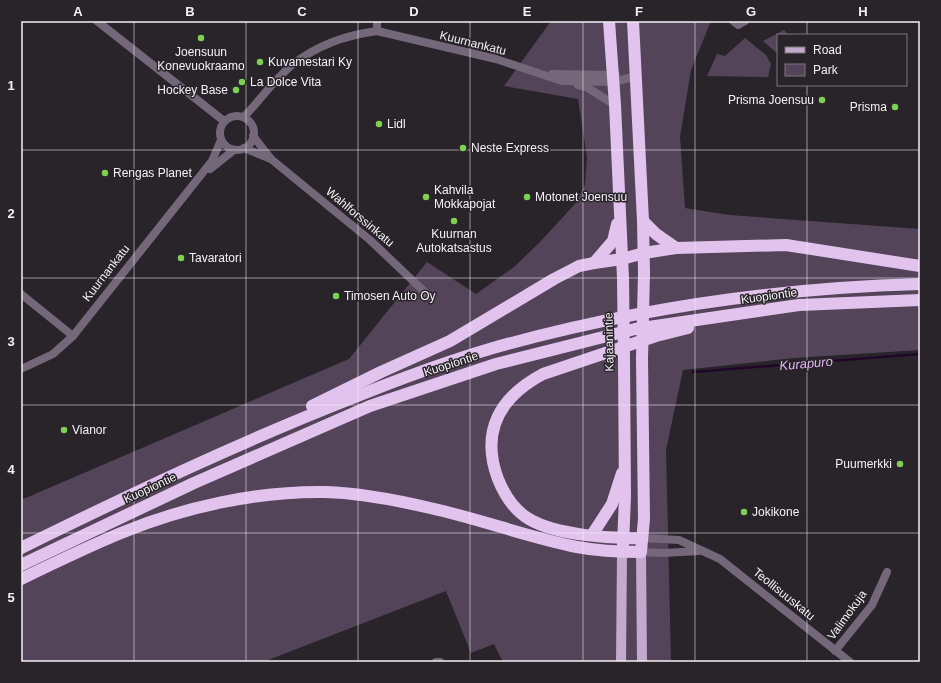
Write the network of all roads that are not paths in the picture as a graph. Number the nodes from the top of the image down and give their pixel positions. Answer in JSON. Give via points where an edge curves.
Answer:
{"nodes":[{"id":1,"x":97,"y":21,"type":"edge"},
{"id":2,"x":377,"y":21,"type":"edge"},
{"id":3,"x":609,"y":21,"type":"edge"},
{"id":4,"x":633,"y":21,"type":"edge"},
{"id":5,"x":377,"y":31,"type":"junction"},
{"id":6,"x":535,"y":73,"type":"junction"},
{"id":7,"x":637,"y":76,"type":"junction"},
{"id":8,"x":613,"y":78,"type":"junction"},
{"id":9,"x":562,"y":81,"type":"junction"},
{"id":10,"x":615,"y":105,"type":"junction"},
{"id":11,"x":244,"y":117,"type":"junction"},
{"id":12,"x":224,"y":121,"type":"junction"},
{"id":13,"x":254,"y":136,"type":"junction"},
{"id":14,"x":221,"y":140,"type":"junction"},
{"id":15,"x":244,"y":148,"type":"junction"},
{"id":16,"x":234,"y":150,"type":"junction"},
{"id":17,"x":270,"y":159,"type":"junction"},
{"id":18,"x":199,"y":178,"type":"junction"},
{"id":19,"x":620,"y":215,"type":"junction"},
{"id":20,"x":643,"y":221,"type":"junction"},
{"id":21,"x":676,"y":248,"type":"junction"},
{"id":22,"x":644,"y":253,"type":"junction"},
{"id":23,"x":622,"y":260,"type":"junction"},
{"id":24,"x":594,"y":263,"type":"junction"},
{"id":25,"x":920,"y":266,"type":"edge"},
{"id":26,"x":920,"y":284,"type":"edge"},
{"id":27,"x":21,"y":294,"type":"edge"},
{"id":28,"x":430,"y":297,"type":"dead end"},
{"id":29,"x":920,"y":300,"type":"edge"},
{"id":30,"x":762,"y":311,"type":"junction"},
{"id":31,"x":73,"y":336,"type":"junction"},
{"id":32,"x":21,"y":369,"type":"edge"},
{"id":33,"x":206,"y":459,"type":"junction"},
{"id":34,"x":625,"y":463,"type":"junction"},
{"id":35,"x":592,"y":535,"type":"junction"},
{"id":36,"x":623,"y":538,"type":"junction"},
{"id":37,"x":642,"y":538,"type":"junction"},
{"id":38,"x":21,"y":548,"type":"edge"},
{"id":39,"x":699,"y":551,"type":"junction"},
{"id":40,"x":622,"y":552,"type":"junction"},
{"id":41,"x":641,"y":552,"type":"junction"},
{"id":42,"x":21,"y":565,"type":"edge"},
{"id":43,"x":887,"y":572,"type":"dead end"},
{"id":44,"x":21,"y":579,"type":"edge"},
{"id":45,"x":835,"y":651,"type":"junction"},
{"id":46,"x":436,"y":662,"type":"edge"},
{"id":47,"x":440,"y":662,"type":"edge"},
{"id":48,"x":621,"y":662,"type":"edge"},
{"id":49,"x":642,"y":662,"type":"edge"},
{"id":50,"x":850,"y":662,"type":"edge"}],
"edges":[{"from":1,"to":12,"type":"street"},
{"from":2,"to":5,"type":"street"},
{"from":3,"to":8,"type":"highway","name":"Kajaanintie"},
{"from":4,"to":7,"type":"highway"},
{"from":5,"to":6,"type":"street","name":"Kuurnankatu","via":[[496,60]]},
{"from":5,"to":11,"type":"street","name":"Kuurnankatu","via":[[360,33],[328,43],[292,65]]},
{"from":6,"to":8,"type":"street","name":"Kuurnankatu"},
{"from":6,"to":9,"type":"street","name":"Kuurnankatu"},
{"from":7,"to":8,"type":"street","name":"Kuurnankatu"},
{"from":7,"to":20,"type":"highway"},
{"from":8,"to":9,"type":"street","name":"Kuurnankatu"},
{"from":8,"to":10,"type":"highway","name":"Kajaanintie"},
{"from":9,"to":10,"type":"street","via":[[588,88]]},
{"from":10,"to":19,"type":"highway","name":"Kajaanintie"},
{"from":11,"to":12,"type":"street","via":[[234,116]]},
{"from":11,"to":13,"type":"street","via":[[252,125]]},
{"from":12,"to":14,"type":"street","via":[[220,130]]},
{"from":13,"to":15,"type":"street"},
{"from":13,"to":17,"type":"street","name":"Wahlforssinkatu"},
{"from":14,"to":16,"type":"street"},
{"from":14,"to":18,"type":"street","name":"Kuurnankatu","via":[[212,161]]},
{"from":15,"to":16,"type":"street"},
{"from":15,"to":17,"type":"street","name":"Wahlforssinkatu"},
{"from":16,"to":18,"type":"street","name":"Kuurnankatu"},
{"from":17,"to":28,"type":"street","name":"Wahlforssinkatu","via":[[370,240]]},
{"from":18,"to":31,"type":"street","name":"Kuurnankatu"},
{"from":19,"to":23,"type":"highway","name":"Kajaanintie"},
{"from":19,"to":24,"type":"highway","via":[[613,241]]},
{"from":20,"to":21,"type":"highway"},
{"from":20,"to":22,"type":"highway"},
{"from":21,"to":22,"type":"highway"},
{"from":21,"to":25,"type":"highway","via":[[786,245]]},
{"from":22,"to":23,"type":"highway"},
{"from":22,"to":37,"type":"highway","bridge":true},
{"from":23,"to":24,"type":"highway"},
{"from":23,"to":34,"type":"highway","name":"Kajaanintie","bridge":true},
{"from":24,"to":33,"type":"highway","via":[[578,266],[450,341],[381,372]]},
{"from":26,"to":33,"type":"highway","name":"Kuopiontie","via":[[799,290],[632,314],[493,348],[319,411]]},
{"from":27,"to":31,"type":"street"},
{"from":29,"to":30,"type":"highway","name":"Kuopiontie","via":[[799,305]]},
{"from":30,"to":35,"type":"highway","via":[[656,336],[559,368],[529,382],[504,406],[493,430],[491,451],[496,474],[509,500],[528,519],[544,526]]},
{"from":30,"to":42,"type":"highway","name":"Kuopiontie","via":[[635,329],[496,364],[370,406],[194,482]]},
{"from":31,"to":32,"type":"street","name":"Kuurnankatu","via":[[53,354]]},
{"from":33,"to":38,"type":"highway","name":"Kuopiontie"},
{"from":34,"to":35,"type":"highway","via":[[612,504]]},
{"from":34,"to":36,"type":"highway","name":"Kajaanintie"},
{"from":35,"to":36,"type":"highway"},
{"from":36,"to":37,"type":"highway"},
{"from":36,"to":40,"type":"highway","name":"Kajaanintie"},
{"from":37,"to":39,"type":"street","name":"Teollisuuskatu","via":[[679,540]]},
{"from":37,"to":41,"type":"highway"},
{"from":39,"to":41,"type":"street","name":"Teollisuuskatu"},
{"from":39,"to":45,"type":"street","name":"Teollisuuskatu","via":[[731,566]]},
{"from":40,"to":41,"type":"highway"},
{"from":40,"to":44,"type":"highway","via":[[578,547],[462,516],[370,496],[302,492],[230,502],[189,510],[153,521]]},
{"from":40,"to":48,"type":"main road","name":"Kajaanintie"},
{"from":41,"to":49,"type":"main road"},
{"from":43,"to":45,"type":"street","name":"Valimokuja","via":[[872,604]]},
{"from":45,"to":50,"type":"street","name":"Teollisuuskatu"},
{"from":46,"to":47,"type":"street"}]}
